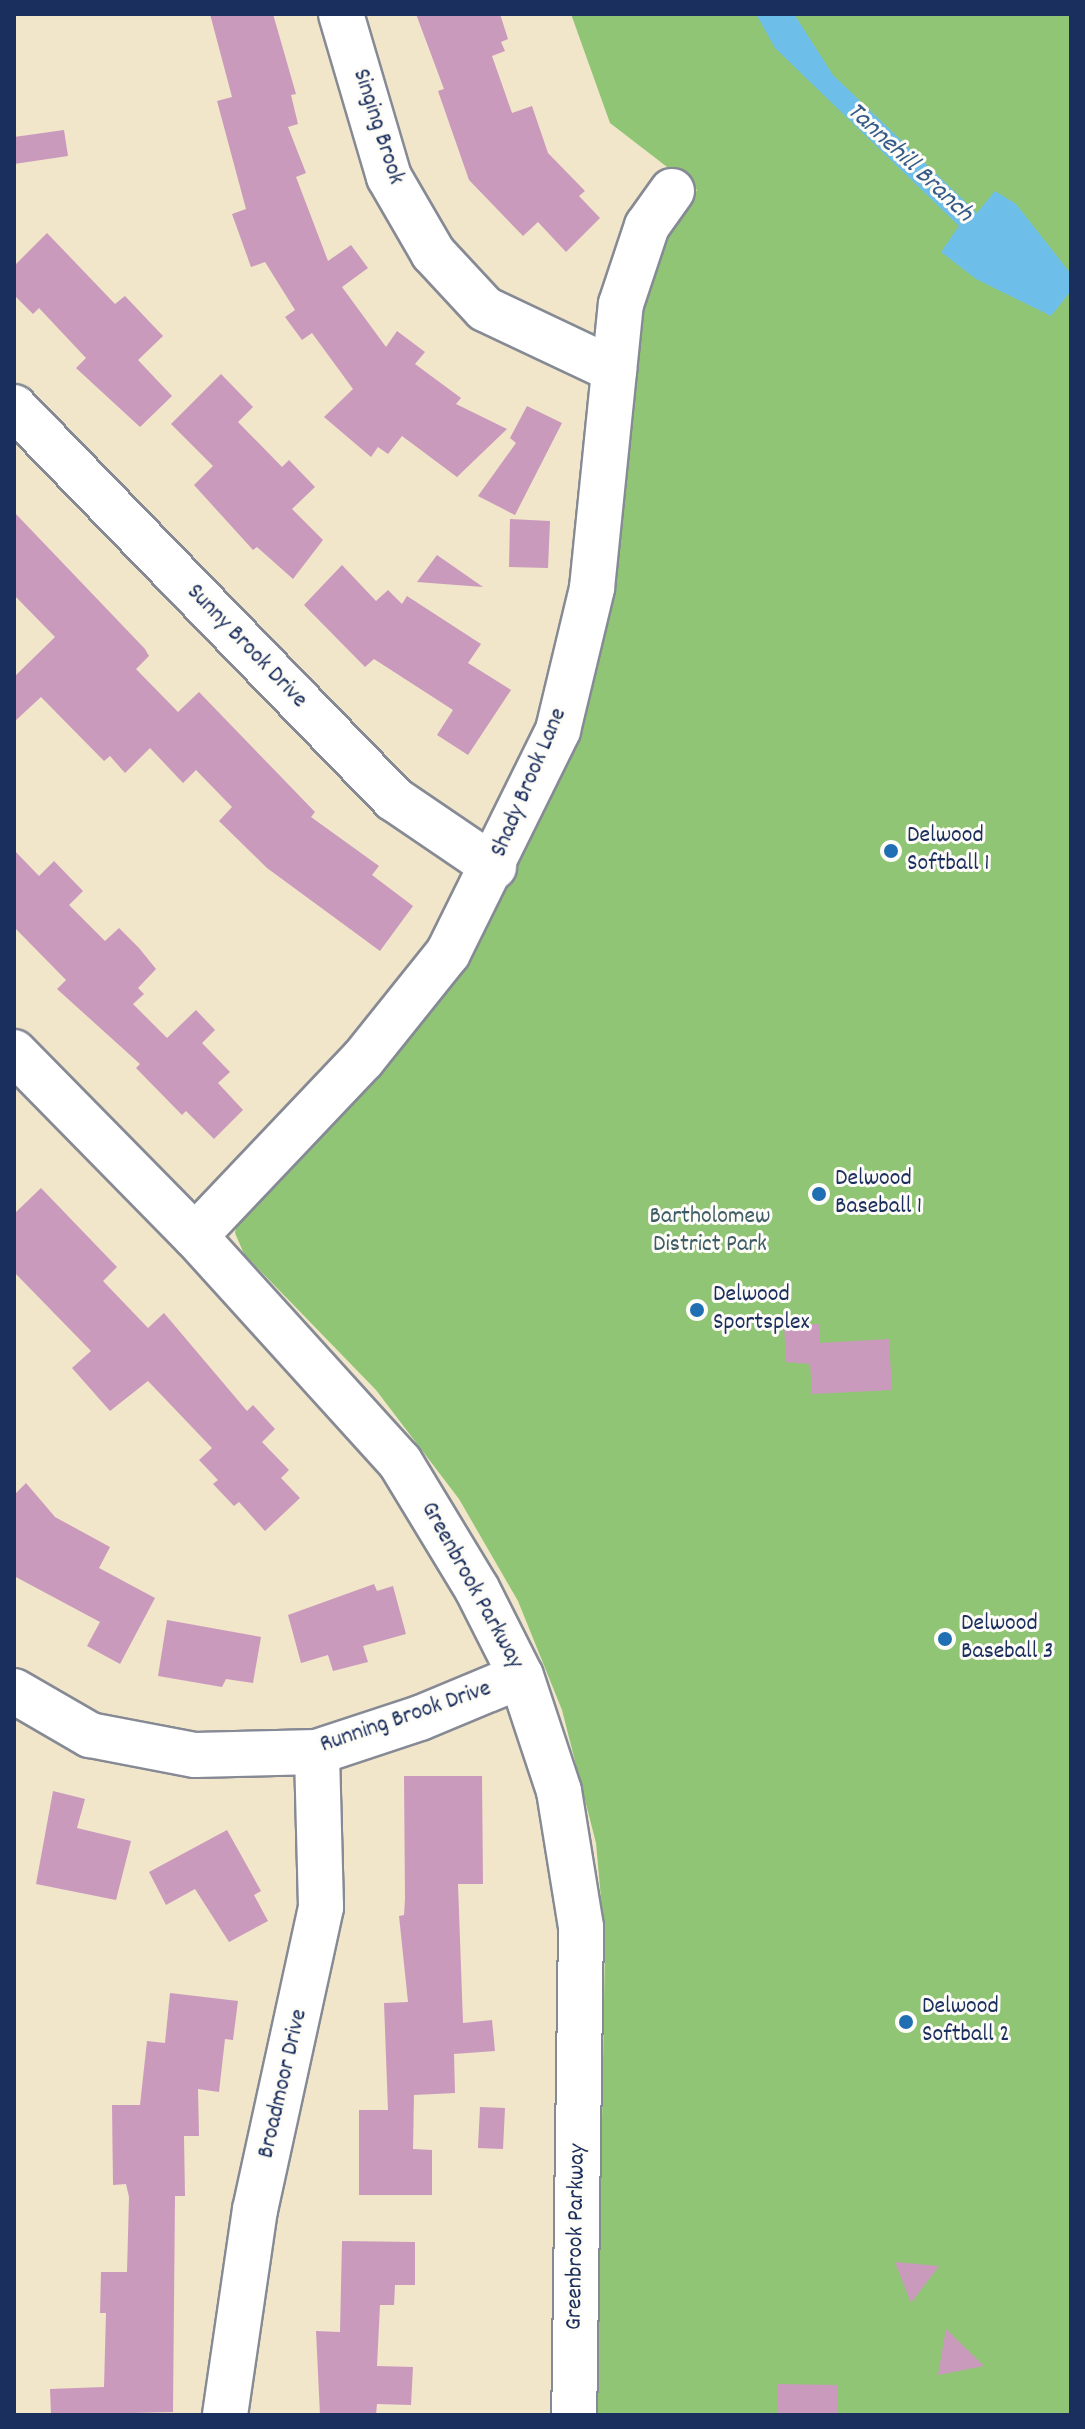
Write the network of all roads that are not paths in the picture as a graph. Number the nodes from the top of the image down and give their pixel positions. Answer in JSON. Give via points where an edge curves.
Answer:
{"nodes":[{"id":1,"x":341,"y":14,"type":"edge"},
{"id":2,"x":672,"y":191,"type":"dead end"},
{"id":3,"x":614,"y":370,"type":"junction"},
{"id":4,"x":14,"y":407,"type":"edge"},
{"id":5,"x":494,"y":867,"type":"junction"},
{"id":6,"x":14,"y":1052,"type":"edge"},
{"id":7,"x":195,"y":1236,"type":"junction"},
{"id":8,"x":521,"y":1676,"type":"junction"},
{"id":9,"x":14,"y":1691,"type":"edge"},
{"id":10,"x":317,"y":1752,"type":"junction"},
{"id":11,"x":225,"y":2415,"type":"edge"},
{"id":12,"x":574,"y":2415,"type":"edge"}],
"edges":[{"from":1,"to":3,"type":"street","name":"Singing Brook","via":[[389,177],[433,253],[485,309]]},
{"from":2,"to":3,"type":"street","name":"Shady Brook Lane","via":[[647,226],[621,304]]},
{"from":3,"to":5,"type":"street","name":"Shady Brook Lane","via":[[586,617],[558,730]]},
{"from":4,"to":5,"type":"street","name":"Sunny Brook Drive","via":[[394,799]]},
{"from":5,"to":7,"type":"street","name":"Shady Brook Lane","via":[[448,953],[382,1035]]},
{"from":6,"to":7,"type":"street","name":"Greenbrook Parkway"},
{"from":7,"to":8,"type":"street","name":"Greenbrook Parkway","via":[[400,1462],[477,1589]]},
{"from":8,"to":10,"type":"street","name":"Running Brook Drive","via":[[420,1718]]},
{"from":8,"to":12,"type":"street","name":"Greenbrook Parkway","via":[[559,1791],[581,1927]]},
{"from":9,"to":10,"type":"street","name":"Running Brook Drive","via":[[90,1735],[195,1755]]},
{"from":10,"to":11,"type":"street","name":"Broadmoor Drive","via":[[321,1907],[255,2210]]}]}
